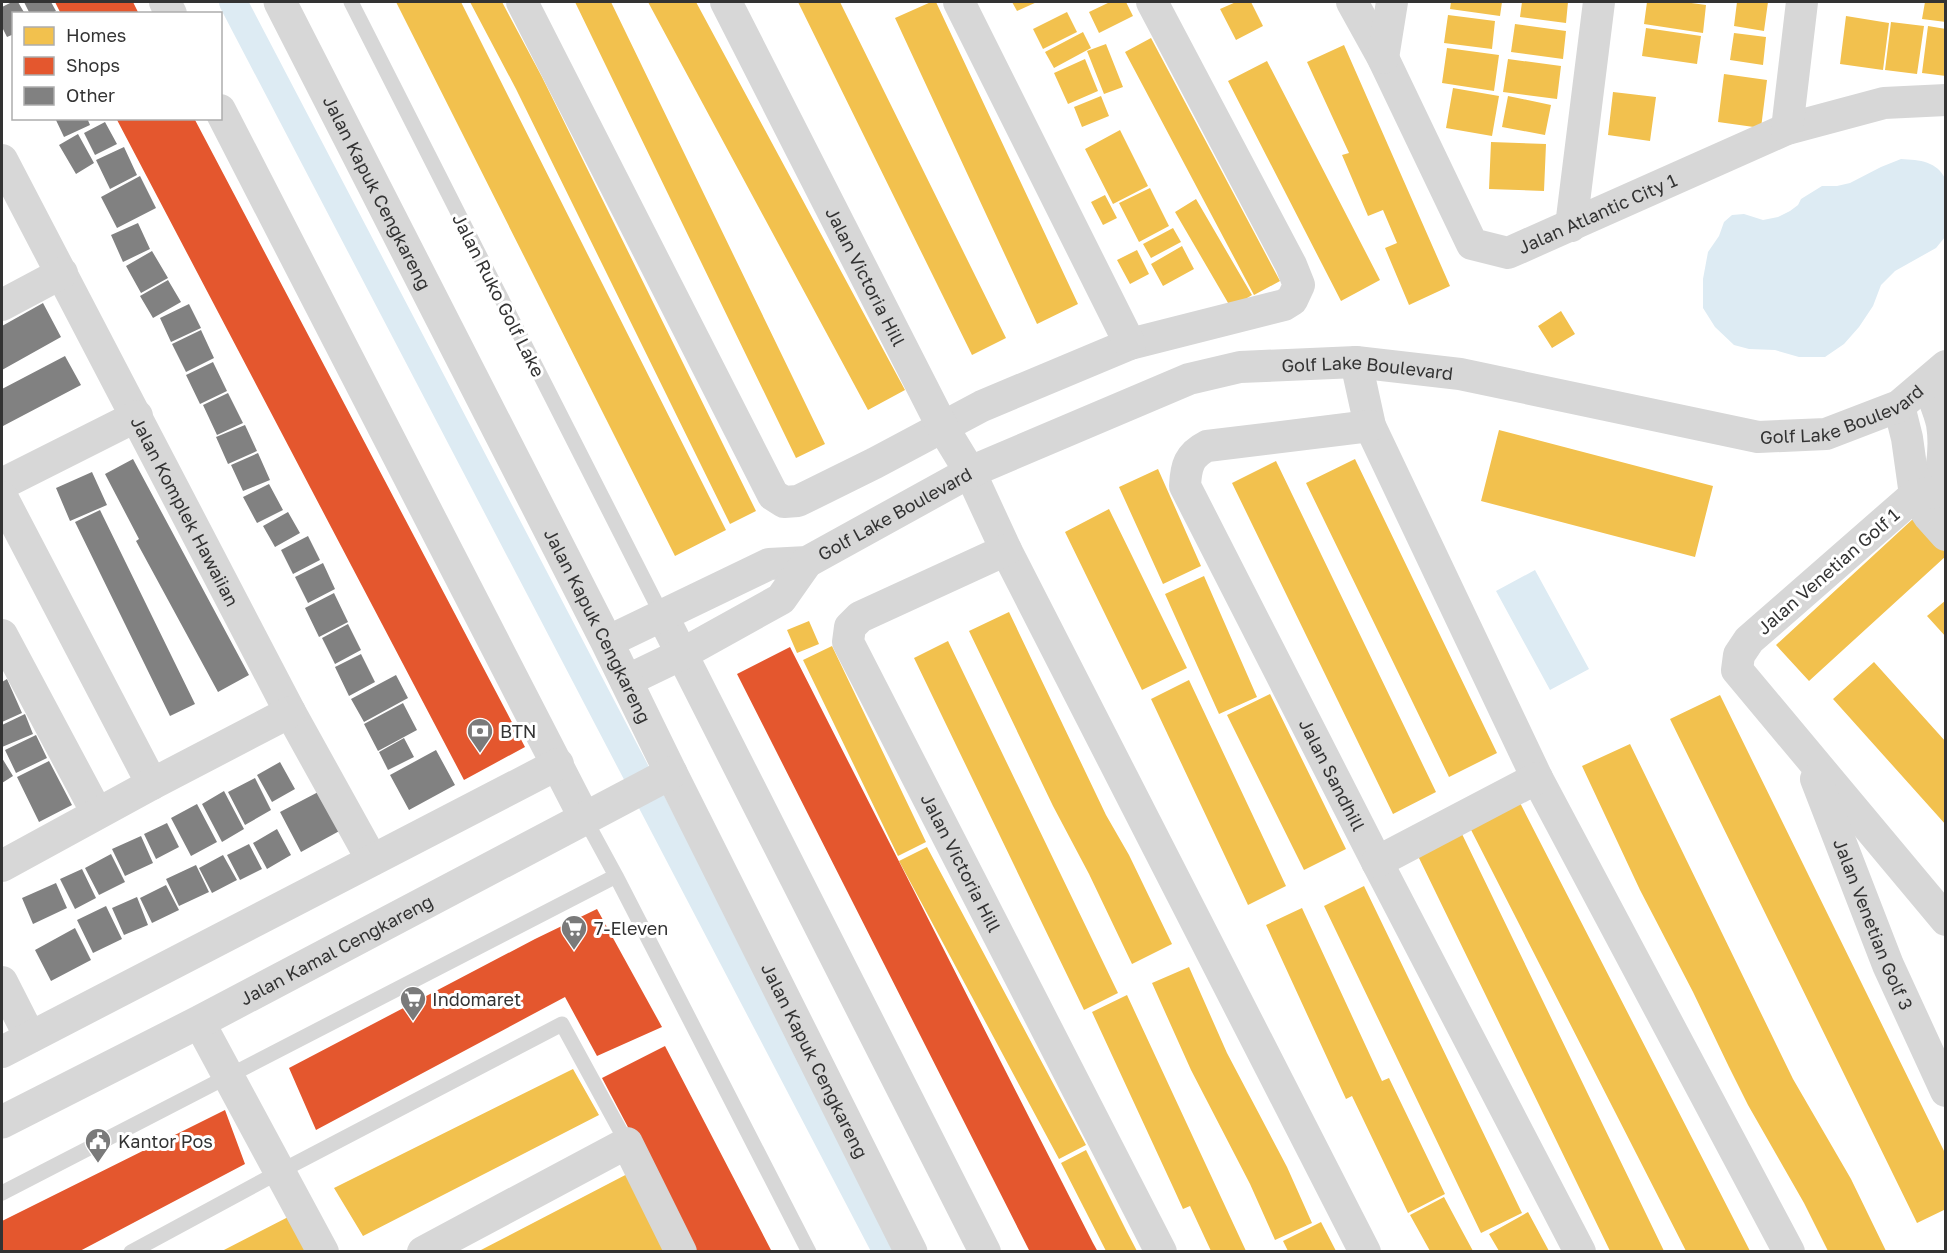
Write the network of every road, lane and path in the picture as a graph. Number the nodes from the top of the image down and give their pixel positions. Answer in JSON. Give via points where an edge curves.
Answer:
{"nodes":[{"id":1,"x":280,"y":2,"type":"edge"},
{"id":2,"x":351,"y":2,"type":"edge"},
{"id":3,"x":522,"y":2,"type":"edge"},
{"id":4,"x":726,"y":2,"type":"edge"},
{"id":5,"x":959,"y":2,"type":"edge"},
{"id":6,"x":1152,"y":2,"type":"edge"},
{"id":7,"x":1352,"y":2,"type":"edge"},
{"id":8,"x":1392,"y":2,"type":"edge"},
{"id":9,"x":1599,"y":2,"type":"edge"},
{"id":10,"x":1802,"y":2,"type":"edge"},
{"id":11,"x":1383,"y":58,"type":"junction"},
{"id":12,"x":1946,"y":100,"type":"edge"},
{"id":13,"x":222,"y":114,"type":"edge"},
{"id":14,"x":1787,"y":129,"type":"junction"},
{"id":15,"x":2,"y":160,"type":"edge"},
{"id":16,"x":1571,"y":226,"type":"junction"},
{"id":17,"x":62,"y":273,"type":"junction"},
{"id":18,"x":2,"y":305,"type":"edge"},
{"id":19,"x":1130,"y":345,"type":"junction"},
{"id":20,"x":1356,"y":362,"type":"junction"},
{"id":21,"x":1937,"y":375,"type":"edge"},
{"id":22,"x":1899,"y":406,"type":"junction"},
{"id":23,"x":137,"y":416,"type":"junction"},
{"id":24,"x":942,"y":426,"type":"junction"},
{"id":25,"x":1370,"y":426,"type":"junction"},
{"id":26,"x":970,"y":472,"type":"junction"},
{"id":27,"x":2,"y":484,"type":"edge"},
{"id":28,"x":2,"y":497,"type":"edge"},
{"id":29,"x":1932,"y":510,"type":"edge"},
{"id":30,"x":1006,"y":550,"type":"junction"},
{"id":31,"x":807,"y":562,"type":"junction"},
{"id":32,"x":662,"y":615,"type":"junction"},
{"id":33,"x":2,"y":635,"type":"edge"},
{"id":34,"x":607,"y":642,"type":"junction"},
{"id":35,"x":682,"y":654,"type":"junction"},
{"id":36,"x":1737,"y":670,"type":"joint"},
{"id":37,"x":626,"y":681,"type":"junction"},
{"id":38,"x":290,"y":712,"type":"junction"},
{"id":39,"x":1806,"y":754,"type":"junction"},
{"id":40,"x":558,"y":764,"type":"junction"},
{"id":41,"x":666,"y":776,"type":"junction"},
{"id":42,"x":1538,"y":778,"type":"junction"},
{"id":43,"x":152,"y":784,"type":"junction"},
{"id":44,"x":97,"y":813,"type":"junction"},
{"id":45,"x":585,"y":819,"type":"junction"},
{"id":46,"x":372,"y":860,"type":"junction"},
{"id":47,"x":1377,"y":862,"type":"junction"},
{"id":48,"x":2,"y":866,"type":"edge"},
{"id":49,"x":616,"y":876,"type":"junction"},
{"id":50,"x":1946,"y":920,"type":"edge"},
{"id":51,"x":2,"y":982,"type":"edge"},
{"id":52,"x":199,"y":1022,"type":"junction"},
{"id":53,"x":30,"y":1037,"type":"junction"},
{"id":54,"x":2,"y":1052,"type":"edge"},
{"id":55,"x":229,"y":1077,"type":"junction"},
{"id":56,"x":1946,"y":1091,"type":"edge"},
{"id":57,"x":2,"y":1122,"type":"edge"},
{"id":58,"x":627,"y":1143,"type":"junction"},
{"id":59,"x":281,"y":1171,"type":"junction"},
{"id":60,"x":2,"y":1193,"type":"edge"},
{"id":61,"x":131,"y":1251,"type":"edge"},
{"id":62,"x":323,"y":1251,"type":"edge"},
{"id":63,"x":423,"y":1251,"type":"edge"},
{"id":64,"x":681,"y":1251,"type":"edge"},
{"id":65,"x":809,"y":1251,"type":"edge"},
{"id":66,"x":911,"y":1251,"type":"edge"},
{"id":67,"x":985,"y":1251,"type":"edge"},
{"id":68,"x":1161,"y":1251,"type":"edge"},
{"id":69,"x":1365,"y":1251,"type":"edge"},
{"id":70,"x":1581,"y":1251,"type":"edge"},
{"id":71,"x":1790,"y":1251,"type":"edge"}],
"edges":[{"from":1,"to":34,"type":"street","name":"Jalan Kapuk Cengkareng"},
{"from":2,"to":32,"type":"lane","name":"Jalan Ruko Golf Lake"},
{"from":3,"to":24,"type":"street","via":[[773,495],[784,502],[798,501]]},
{"from":4,"to":24,"type":"street","name":"Jalan Victoria Hill"},
{"from":5,"to":19,"type":"street"},
{"from":6,"to":19,"type":"street","via":[[1299,285],[1292,300],[1284,305]]},
{"from":7,"to":11,"type":"street","name":"Jalan Atlantic City 1"},
{"from":8,"to":11,"type":"street"},
{"from":9,"to":16,"type":"street"},
{"from":10,"to":14,"type":"street"},
{"from":11,"to":16,"type":"street","name":"Jalan Atlantic City 1","via":[[1472,244],[1508,253]]},
{"from":12,"to":14,"type":"street","name":"Jalan Atlantic City 1","via":[[1884,103]]},
{"from":13,"to":40,"type":"street"},
{"from":14,"to":16,"type":"street","name":"Jalan Atlantic City 1"},
{"from":15,"to":17,"type":"street","name":"Jalan Komplek Hawaiian"},
{"from":17,"to":18,"type":"street"},
{"from":17,"to":23,"type":"street","name":"Jalan Komplek Hawaiian"},
{"from":19,"to":24,"type":"street"},
{"from":20,"to":22,"type":"street","name":"Golf Lake Boulevard","via":[[1460,374],[1758,437],[1826,435]]},
{"from":20,"to":25,"type":"street"},
{"from":20,"to":26,"type":"street","name":"Golf Lake Boulevard","via":[[1240,367],[1189,379]]},
{"from":21,"to":22,"type":"street","name":"Golf Lake Boulevard"},
{"from":21,"to":29,"type":"street","via":[[1945,450]]},
{"from":22,"to":29,"type":"street"},
{"from":23,"to":27,"type":"street"},
{"from":23,"to":38,"type":"street","name":"Jalan Komplek Hawaiian"},
{"from":24,"to":26,"type":"street","name":"Jalan Victoria Hill"},
{"from":25,"to":42,"type":"street"},
{"from":25,"to":47,"type":"street","name":"Jalan Sandhill","via":[[1207,446],[1196,451],[1189,461],[1185,486]]},
{"from":26,"to":30,"type":"street","name":"Jalan Victoria Hill"},
{"from":26,"to":31,"type":"street","name":"Golf Lake Boulevard"},
{"from":28,"to":43,"type":"street"},
{"from":29,"to":36,"type":"street","name":"Jalan Venetian Golf 1","via":[[1749,640],[1739,655]]},
{"from":30,"to":68,"type":"street","name":"Jalan Victoria Hill","via":[[860,617],[850,627],[849,642]]},
{"from":30,"to":69,"type":"street","name":"Jalan Victoria Hill"},
{"from":31,"to":32,"type":"street","name":"Golf Lake Boulevard","via":[[769,564]]},
{"from":31,"to":35,"type":"street","name":"Golf Lake Boulevard","via":[[781,599]]},
{"from":32,"to":34,"type":"street","name":"Golf Lake Boulevard"},
{"from":32,"to":35,"type":"street"},
{"from":33,"to":44,"type":"street"},
{"from":34,"to":37,"type":"street","name":"Jalan Kapuk Cengkareng"},
{"from":35,"to":37,"type":"street","name":"Golf Lake Boulevard"},
{"from":35,"to":67,"type":"street"},
{"from":36,"to":39,"type":"street","name":"Jalan Venetian Golf 3"},
{"from":37,"to":41,"type":"street","name":"Jalan Kapuk Cengkareng"},
{"from":38,"to":43,"type":"street"},
{"from":38,"to":46,"type":"street","name":"Jalan Komplek Hawaiian"},
{"from":39,"to":50,"type":"street","name":"Jalan Venetian Golf 3"},
{"from":39,"to":56,"type":"street","name":"Jalan Venetian Golf 3","via":[[1888,965]]},
{"from":40,"to":45,"type":"street"},
{"from":40,"to":46,"type":"street"},
{"from":41,"to":45,"type":"street","name":"Jalan Kamal Cengkareng"},
{"from":41,"to":66,"type":"street","name":"Jalan Kapuk Cengkareng"},
{"from":42,"to":47,"type":"street"},
{"from":42,"to":71,"type":"street"},
{"from":43,"to":44,"type":"street"},
{"from":44,"to":48,"type":"street"},
{"from":45,"to":49,"type":"lane"},
{"from":45,"to":52,"type":"street","name":"Jalan Kamal Cengkareng"},
{"from":46,"to":53,"type":"street"},
{"from":47,"to":70,"type":"street","name":"Jalan Sandhill"},
{"from":49,"to":55,"type":"lane"},
{"from":49,"to":65,"type":"lane"},
{"from":51,"to":53,"type":"street"},
{"from":52,"to":55,"type":"street"},
{"from":52,"to":57,"type":"street","name":"Jalan Kamal Cengkareng"},
{"from":53,"to":54,"type":"street"},
{"from":55,"to":59,"type":"street"},
{"from":55,"to":60,"type":"lane"},
{"from":58,"to":59,"type":"lane","via":[[562,1024]]},
{"from":58,"to":63,"type":"street"},
{"from":58,"to":64,"type":"street"},
{"from":59,"to":61,"type":"lane"},
{"from":59,"to":62,"type":"street"}]}
